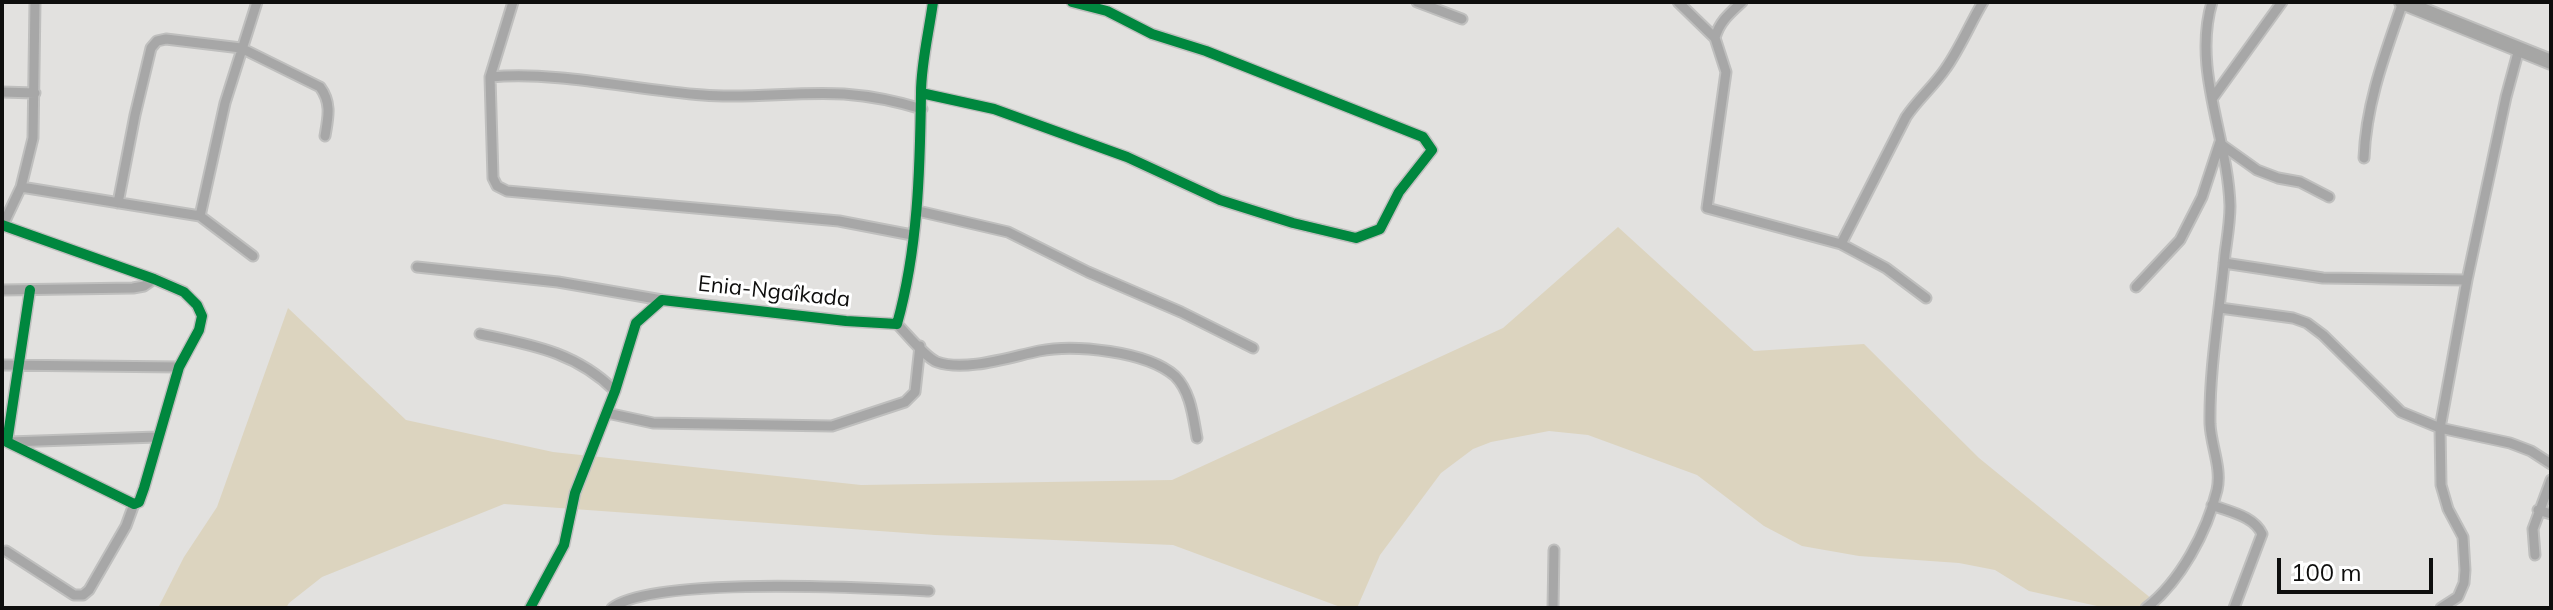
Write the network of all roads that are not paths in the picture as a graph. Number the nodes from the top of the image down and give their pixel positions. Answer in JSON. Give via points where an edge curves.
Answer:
{"nodes":[{"id":1,"x":35,"y":2,"type":"edge"},
{"id":2,"x":257,"y":2,"type":"edge"},
{"id":3,"x":513,"y":2,"type":"edge"},
{"id":4,"x":933,"y":2,"type":"edge"},
{"id":5,"x":1072,"y":2,"type":"edge"},
{"id":6,"x":1417,"y":2,"type":"edge"},
{"id":7,"x":1678,"y":2,"type":"edge"},
{"id":8,"x":1742,"y":2,"type":"edge"},
{"id":9,"x":1983,"y":2,"type":"edge"},
{"id":10,"x":2212,"y":2,"type":"edge"},
{"id":11,"x":2282,"y":2,"type":"edge"},
{"id":12,"x":2402,"y":2,"type":"edge"},
{"id":13,"x":1462,"y":19,"type":"dead end"},
{"id":14,"x":1715,"y":38,"type":"junction"},
{"id":15,"x":241,"y":48,"type":"junction"},
{"id":16,"x":2519,"y":49,"type":"junction"},
{"id":17,"x":2551,"y":62,"type":"edge"},
{"id":18,"x":490,"y":77,"type":"junction"},
{"id":19,"x":2,"y":92,"type":"edge"},
{"id":20,"x":35,"y":93,"type":"junction"},
{"id":21,"x":921,"y":93,"type":"junction"},
{"id":22,"x":2212,"y":99,"type":"junction"},
{"id":23,"x":922,"y":109,"type":"junction"},
{"id":24,"x":325,"y":136,"type":"dead end"},
{"id":25,"x":2222,"y":142,"type":"junction"},
{"id":26,"x":2364,"y":158,"type":"dead end"},
{"id":27,"x":21,"y":187,"type":"junction"},
{"id":28,"x":2329,"y":197,"type":"dead end"},
{"id":29,"x":118,"y":203,"type":"junction"},
{"id":30,"x":918,"y":211,"type":"junction"},
{"id":31,"x":200,"y":216,"type":"junction"},
{"id":32,"x":3,"y":225,"type":"edge"},
{"id":33,"x":912,"y":235,"type":"junction"},
{"id":34,"x":1841,"y":244,"type":"junction"},
{"id":35,"x":253,"y":256,"type":"dead end"},
{"id":36,"x":2224,"y":263,"type":"junction"},
{"id":37,"x":417,"y":267,"type":"dead end"},
{"id":38,"x":154,"y":279,"type":"junction"},
{"id":39,"x":2467,"y":280,"type":"junction"},
{"id":40,"x":2136,"y":287,"type":"dead end"},
{"id":41,"x":2,"y":290,"type":"edge"},
{"id":42,"x":30,"y":290,"type":"junction"},
{"id":43,"x":1926,"y":298,"type":"dead end"},
{"id":44,"x":662,"y":300,"type":"junction"},
{"id":45,"x":2220,"y":308,"type":"junction"},
{"id":46,"x":897,"y":324,"type":"junction"},
{"id":47,"x":480,"y":334,"type":"dead end"},
{"id":48,"x":920,"y":346,"type":"junction"},
{"id":49,"x":1253,"y":348,"type":"dead end"},
{"id":50,"x":2,"y":365,"type":"edge"},
{"id":51,"x":18,"y":365,"type":"junction"},
{"id":52,"x":179,"y":367,"type":"junction"},
{"id":53,"x":615,"y":391,"type":"junction"},
{"id":54,"x":607,"y":413,"type":"junction"},
{"id":55,"x":2440,"y":428,"type":"junction"},
{"id":56,"x":157,"y":437,"type":"junction"},
{"id":57,"x":1197,"y":438,"type":"dead end"},
{"id":58,"x":5,"y":441,"type":"edge"},
{"id":59,"x":2551,"y":464,"type":"edge"},
{"id":60,"x":2551,"y":480,"type":"edge"},
{"id":61,"x":134,"y":504,"type":"junction"},
{"id":62,"x":2212,"y":505,"type":"junction"},
{"id":63,"x":2538,"y":510,"type":"junction"},
{"id":64,"x":2551,"y":514,"type":"edge"},
{"id":65,"x":1554,"y":550,"type":"dead end"},
{"id":66,"x":3,"y":552,"type":"edge"},
{"id":67,"x":2535,"y":555,"type":"dead end"},
{"id":68,"x":929,"y":591,"type":"dead end"},
{"id":69,"x":530,"y":608,"type":"edge"},
{"id":70,"x":612,"y":608,"type":"edge"},
{"id":71,"x":1553,"y":608,"type":"edge"},
{"id":72,"x":2146,"y":608,"type":"edge"},
{"id":73,"x":2234,"y":608,"type":"edge"},
{"id":74,"x":2441,"y":608,"type":"edge"}],
"edges":[{"from":1,"to":20,"type":"street"},
{"from":2,"to":15,"type":"street"},
{"from":3,"to":18,"type":"street"},
{"from":4,"to":21,"type":"street"},
{"from":5,"to":21,"type":"street","via":[[1107,11],[1152,34],[1423,137],[1432,150],[1399,192],[1380,229],[1356,238],[1220,200],[1127,157],[994,109]]},
{"from":6,"to":13,"type":"street"},
{"from":7,"to":14,"type":"street"},
{"from":8,"to":14,"type":"street","via":[[1726,16]]},
{"from":9,"to":34,"type":"street","via":[[1947,67],[1906,117]]},
{"from":10,"to":22,"type":"street","via":[[2205,59]]},
{"from":11,"to":22,"type":"street"},
{"from":12,"to":16,"type":"street"},
{"from":12,"to":26,"type":"street","via":[[2370,102]]},
{"from":14,"to":34,"type":"street","via":[[1726,72],[1707,208]]},
{"from":15,"to":24,"type":"street","via":[[320,87],[329,110]]},
{"from":15,"to":29,"type":"street","via":[[166,39],[151,48]]},
{"from":15,"to":31,"type":"street"},
{"from":16,"to":17,"type":"street"},
{"from":16,"to":39,"type":"street"},
{"from":18,"to":23,"type":"street","via":[[522,74],[708,96],[841,94]]},
{"from":18,"to":33,"type":"street","via":[[493,178],[507,191],[839,221]]},
{"from":19,"to":20,"type":"street"},
{"from":20,"to":27,"type":"street","via":[[33,138]]},
{"from":21,"to":23,"type":"street"},
{"from":22,"to":25,"type":"street"},
{"from":23,"to":30,"type":"street"},
{"from":25,"to":28,"type":"street","via":[[2257,170]]},
{"from":25,"to":36,"type":"street","via":[[2230,206]]},
{"from":25,"to":40,"type":"street","via":[[2180,240]]},
{"from":27,"to":29,"type":"street"},
{"from":27,"to":32,"type":"street"},
{"from":29,"to":31,"type":"street"},
{"from":30,"to":33,"type":"street"},
{"from":30,"to":49,"type":"street","via":[[1008,232]]},
{"from":31,"to":35,"type":"street"},
{"from":32,"to":38,"type":"street"},
{"from":33,"to":46,"type":"street"},
{"from":34,"to":43,"type":"street"},
{"from":36,"to":39,"type":"street","via":[[2323,278]]},
{"from":36,"to":45,"type":"street"},
{"from":37,"to":44,"type":"street","name":"Enia-Ngaîkada"},
{"from":38,"to":42,"type":"street","via":[[133,288]]},
{"from":38,"to":52,"type":"street","via":[[190,297],[202,316]]},
{"from":39,"to":55,"type":"street"},
{"from":41,"to":42,"type":"street"},
{"from":42,"to":51,"type":"street"},
{"from":44,"to":46,"type":"street","name":"Enia-Ngaîkada"},
{"from":44,"to":53,"type":"street","via":[[636,323]]},
{"from":45,"to":55,"type":"street","via":[[2307,323],[2401,412]]},
{"from":45,"to":62,"type":"street","via":[[2210,425],[2218,473]]},
{"from":46,"to":48,"type":"street"},
{"from":47,"to":53,"type":"street","via":[[567,357]]},
{"from":48,"to":54,"type":"street","via":[[915,392],[905,402],[832,426],[653,423]]},
{"from":48,"to":57,"type":"street","via":[[933,361],[951,365],[1043,350],[1125,354],[1174,376],[1188,395]]},
{"from":50,"to":51,"type":"street"},
{"from":51,"to":52,"type":"street"},
{"from":51,"to":58,"type":"street"},
{"from":52,"to":56,"type":"street"},
{"from":53,"to":54,"type":"street"},
{"from":54,"to":69,"type":"street","via":[[575,493],[564,545]]},
{"from":55,"to":59,"type":"street","via":[[2510,443]]},
{"from":55,"to":74,"type":"street","via":[[2441,485],[2463,537],[2465,570],[2458,597]]},
{"from":56,"to":58,"type":"street"},
{"from":56,"to":61,"type":"street","via":[[144,488]]},
{"from":58,"to":61,"type":"street"},
{"from":60,"to":63,"type":"street"},
{"from":61,"to":66,"type":"street","via":[[83,595],[74,595]]},
{"from":62,"to":72,"type":"street","via":[[2182,572]]},
{"from":62,"to":73,"type":"street","via":[[2250,520],[2262,534]]},
{"from":63,"to":64,"type":"street"},
{"from":63,"to":67,"type":"street"},
{"from":65,"to":71,"type":"street"},
{"from":68,"to":70,"type":"street","via":[[827,586],[693,590],[639,596]]}]}
